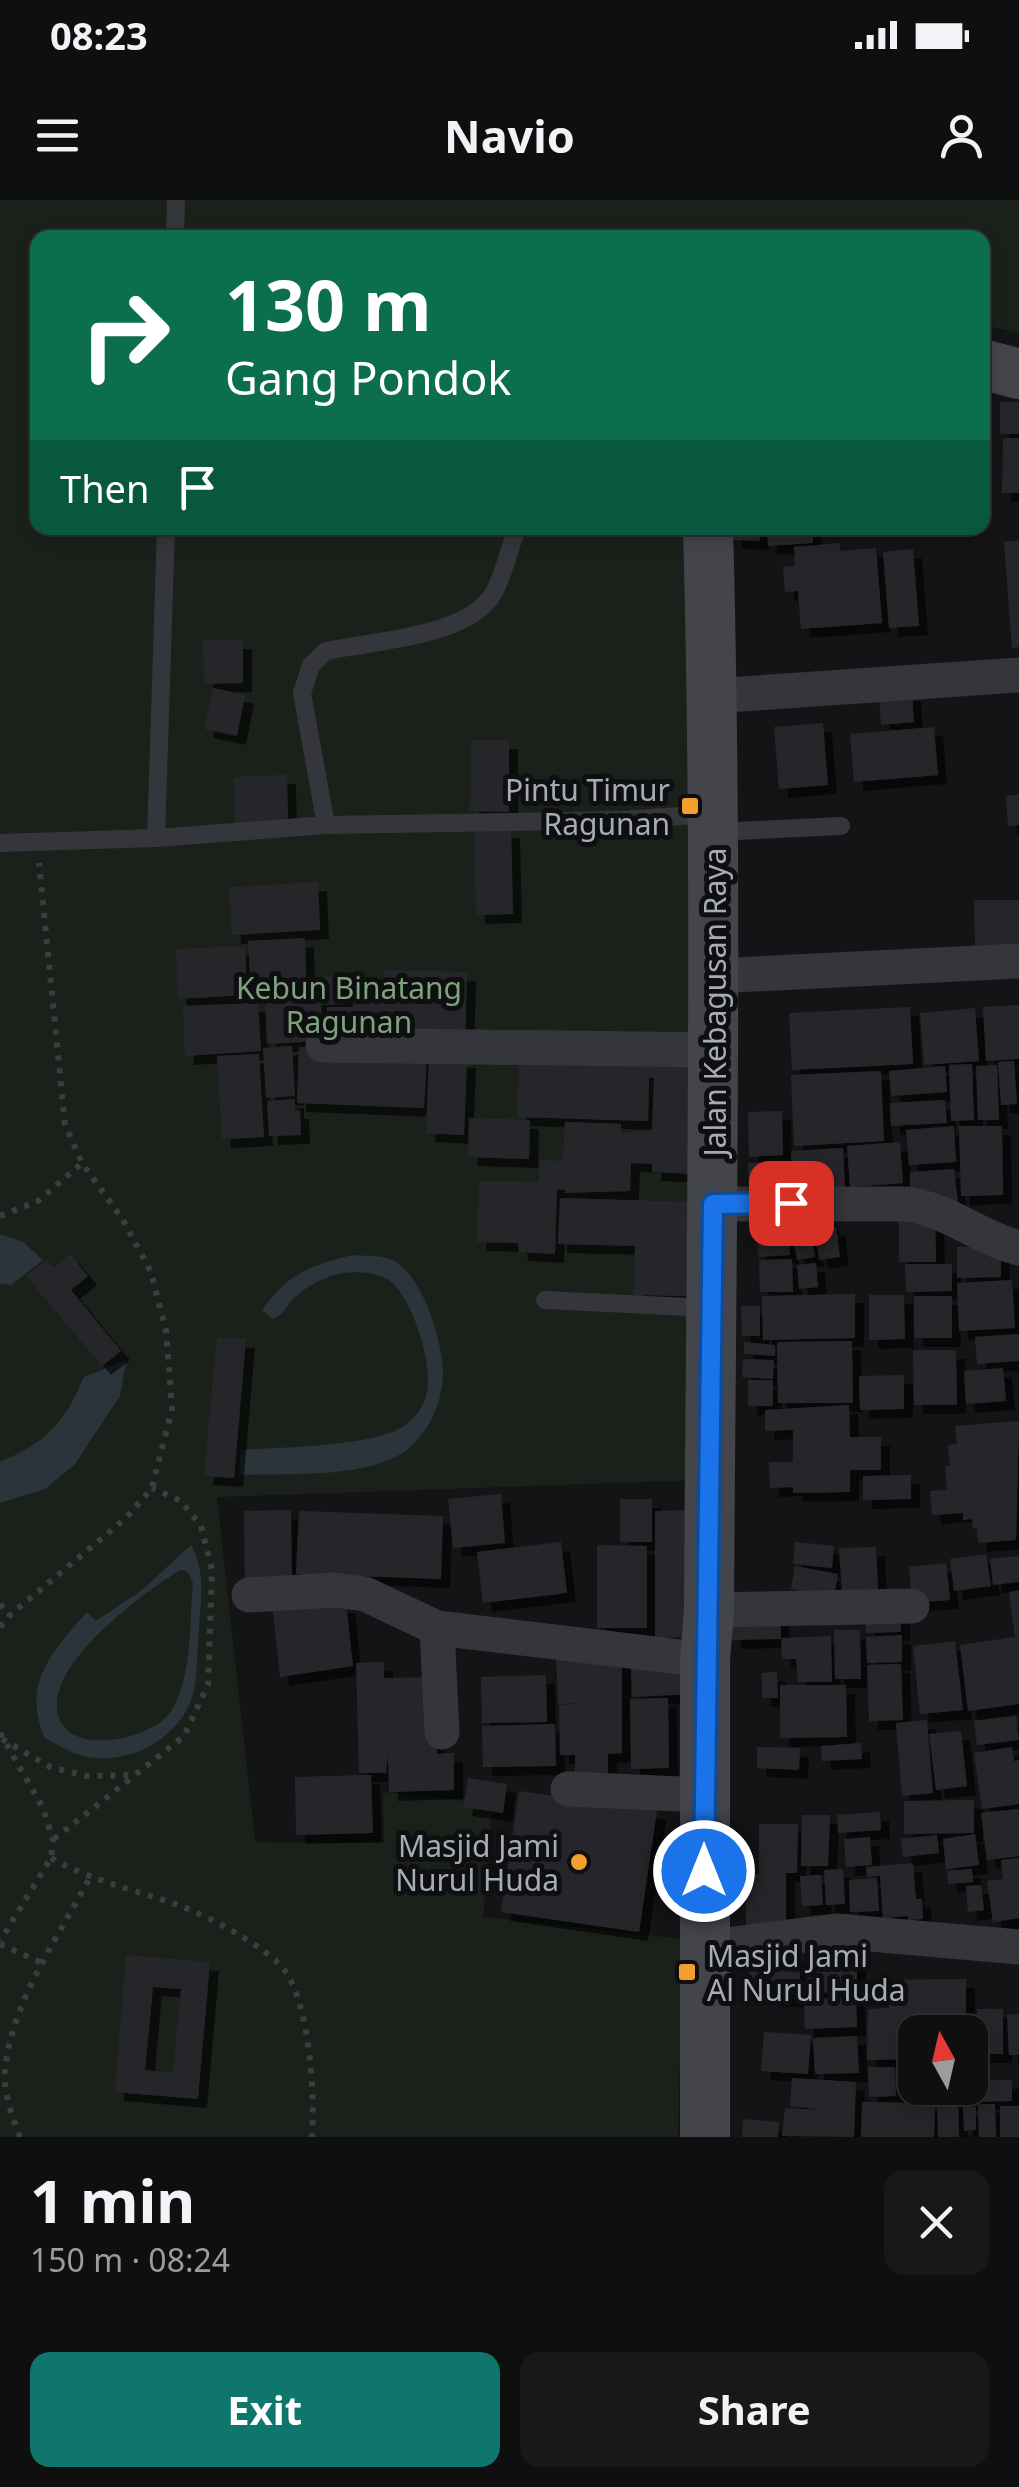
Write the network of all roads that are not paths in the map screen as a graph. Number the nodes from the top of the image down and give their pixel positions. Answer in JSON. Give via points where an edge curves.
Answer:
{"nodes":[{"id":1,"x":176,"y":200,"type":"edge"},
{"id":2,"x":175,"y":230,"type":"edge"},
{"id":3,"x":990,"y":366,"type":"edge"},
{"id":4,"x":1019,"y":374,"type":"edge"},
{"id":5,"x":166,"y":535,"type":"edge"},
{"id":6,"x":514,"y":535,"type":"edge"},
{"id":7,"x":708,"y":535,"type":"edge"},
{"id":8,"x":1019,"y":675,"type":"edge"},
{"id":9,"x":713,"y":696,"type":"junction"},
{"id":10,"x":714,"y":823,"type":"junction"},
{"id":11,"x":326,"y":825,"type":"junction"},
{"id":12,"x":841,"y":826,"type":"dead end"},
{"id":13,"x":156,"y":838,"type":"junction"},
{"id":14,"x":0,"y":843,"type":"edge"},
{"id":15,"x":1019,"y":961,"type":"edge"},
{"id":16,"x":714,"y":976,"type":"junction"},
{"id":17,"x":322,"y":1045,"type":"dead end"},
{"id":18,"x":715,"y":1050,"type":"junction"},
{"id":19,"x":713,"y":1204,"type":"junction"},
{"id":20,"x":1019,"y":1248,"type":"edge"},
{"id":21,"x":545,"y":1300,"type":"dead end"},
{"id":22,"x":710,"y":1308,"type":"junction"},
{"id":23,"x":249,"y":1595,"type":"dead end"},
{"id":24,"x":912,"y":1606,"type":"dead end"},
{"id":25,"x":709,"y":1610,"type":"junction"},
{"id":26,"x":437,"y":1628,"type":"junction"},
{"id":27,"x":705,"y":1660,"type":"junction"},
{"id":28,"x":442,"y":1732,"type":"dead end"},
{"id":29,"x":568,"y":1789,"type":"dead end"},
{"id":30,"x":704,"y":1795,"type":"junction"},
{"id":31,"x":1019,"y":1947,"type":"edge"},
{"id":32,"x":703,"y":1948,"type":"junction"},
{"id":33,"x":705,"y":2137,"type":"edge"}],
"edges":[{"from":1,"to":2,"type":"lane"},
{"from":3,"to":4,"type":"main road"},
{"from":5,"to":13,"type":"lane"},
{"from":6,"to":11,"type":"lane","via":[[494,592],[480,611],[450,627],[326,652],[311,665],[302,693]]},
{"from":7,"to":9,"type":"main road","name":"Jalan Kebagusan Raya"},
{"from":8,"to":9,"type":"street"},
{"from":9,"to":10,"type":"main road","name":"Jalan Kebagusan Raya"},
{"from":10,"to":11,"type":"lane"},
{"from":10,"to":12,"type":"lane"},
{"from":10,"to":16,"type":"main road","name":"Jalan Kebagusan Raya"},
{"from":11,"to":13,"type":"lane"},
{"from":13,"to":14,"type":"lane"},
{"from":15,"to":16,"type":"street"},
{"from":16,"to":18,"type":"main road","name":"Jalan Kebagusan Raya"},
{"from":17,"to":18,"type":"street"},
{"from":18,"to":19,"type":"main road","name":"Jalan Kebagusan Raya"},
{"from":19,"to":20,"type":"street","via":[[908,1204]]},
{"from":19,"to":22,"type":"main road","name":"Jalan Kebagusan Raya"},
{"from":21,"to":22,"type":"lane"},
{"from":22,"to":25,"type":"main road","name":"Jalan Kebagusan Raya"},
{"from":23,"to":26,"type":"street","via":[[365,1594]]},
{"from":24,"to":25,"type":"street"},
{"from":25,"to":27,"type":"main road","name":"Jalan Kebagusan Raya"},
{"from":26,"to":27,"type":"street"},
{"from":26,"to":28,"type":"street"},
{"from":27,"to":30,"type":"main road","name":"Jalan Kebagusan Raya"},
{"from":29,"to":30,"type":"street"},
{"from":30,"to":32,"type":"main road","name":"Jalan Kebagusan Raya"},
{"from":31,"to":32,"type":"street","via":[[836,1931]]},
{"from":32,"to":33,"type":"main road","name":"Jalan Kebagusan Raya"}]}
